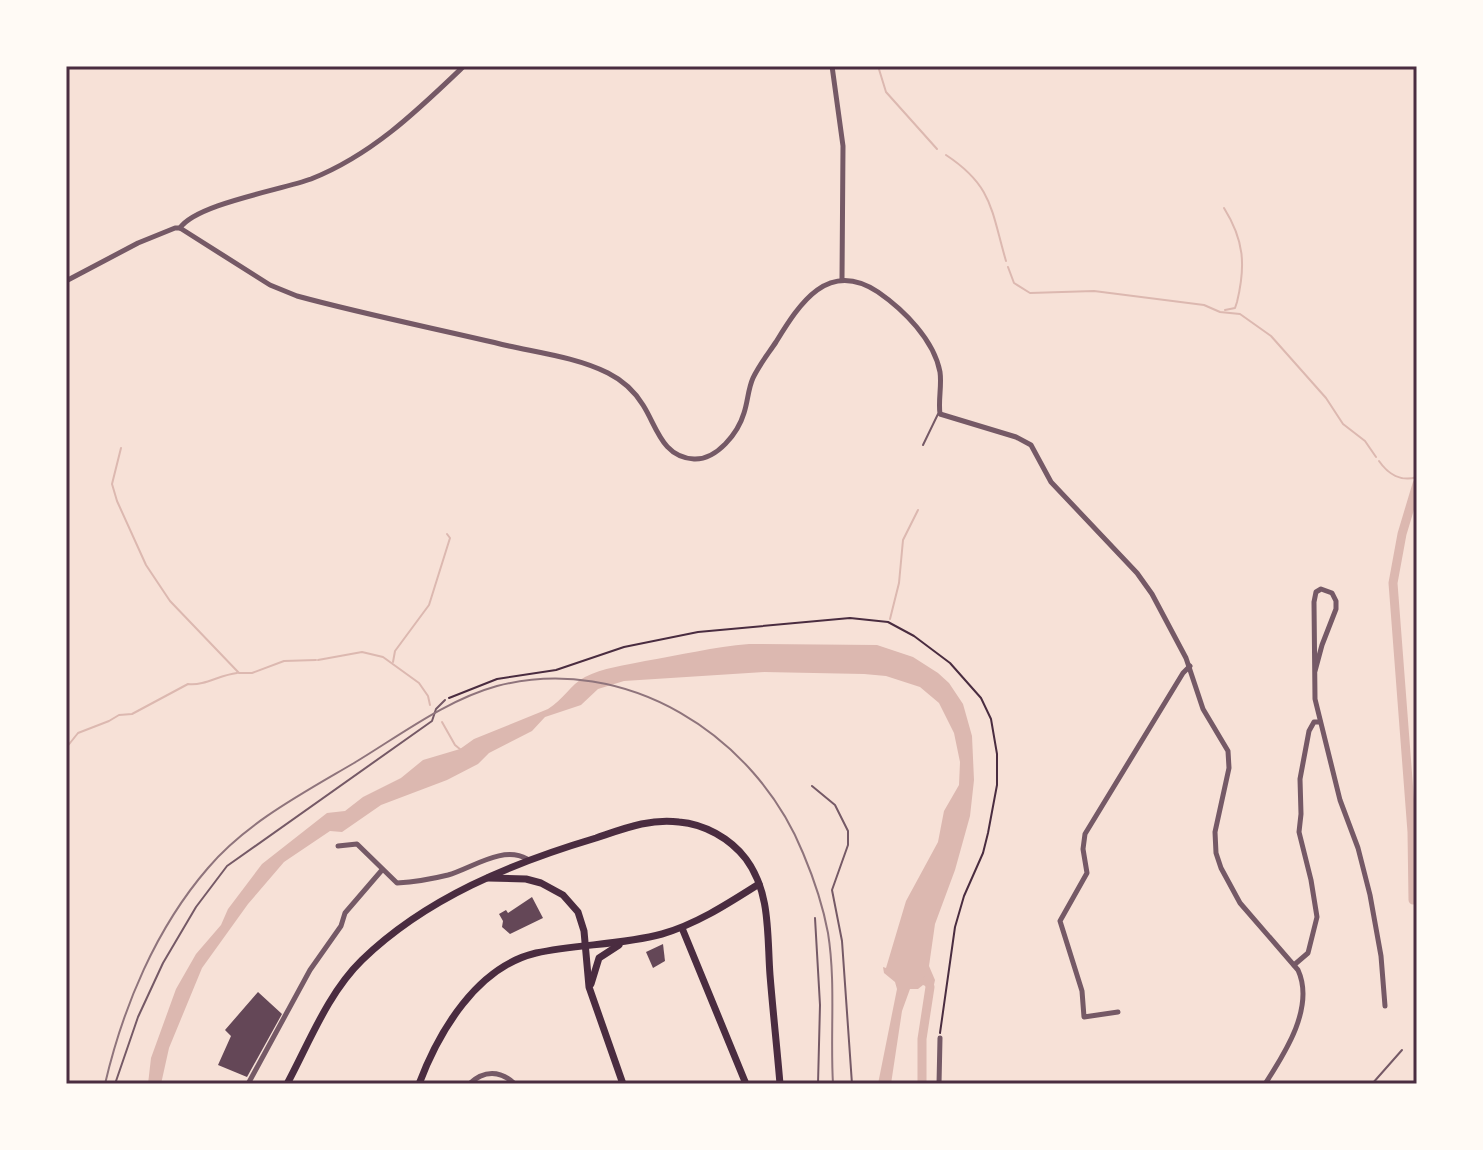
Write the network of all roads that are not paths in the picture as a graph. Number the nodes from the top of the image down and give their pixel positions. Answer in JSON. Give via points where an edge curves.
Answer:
{"nodes":[{"id":1,"x":464,"y":66,"type":"edge"},
{"id":2,"x":832,"y":66,"type":"edge"},
{"id":3,"x":180,"y":228,"type":"junction"},
{"id":4,"x":842,"y":279,"type":"junction"},
{"id":5,"x":66,"y":281,"type":"edge"},
{"id":6,"x":939,"y":412,"type":"junction"},
{"id":7,"x":923,"y":445,"type":"dead end"},
{"id":8,"x":1190,"y":666,"type":"junction"},
{"id":9,"x":1315,"y":671,"type":"junction"},
{"id":10,"x":445,"y":700,"type":"road end"},
{"id":11,"x":1319,"y":722,"type":"junction"},
{"id":12,"x":812,"y":786,"type":"dead end"},
{"id":13,"x":338,"y":846,"type":"dead end"},
{"id":14,"x":527,"y":859,"type":"junction"},
{"id":15,"x":382,"y":870,"type":"junction"},
{"id":16,"x":486,"y":877,"type":"junction"},
{"id":17,"x":759,"y":884,"type":"junction"},
{"id":18,"x":815,"y":918,"type":"dead end"},
{"id":19,"x":682,"y":928,"type":"junction"},
{"id":20,"x":628,"y":941,"type":"junction"},
{"id":21,"x":586,"y":946,"type":"junction"},
{"id":22,"x":1294,"y":965,"type":"junction"},
{"id":23,"x":591,"y":993,"type":"junction"},
{"id":24,"x":1385,"y":1006,"type":"dead end"},
{"id":25,"x":1118,"y":1012,"type":"dead end"},
{"id":26,"x":940,"y":1038,"type":"road end"},
{"id":27,"x":1402,"y":1050,"type":"dead end"},
{"id":28,"x":115,"y":1084,"type":"edge"},
{"id":29,"x":248,"y":1084,"type":"edge"},
{"id":30,"x":287,"y":1084,"type":"edge"},
{"id":31,"x":419,"y":1084,"type":"edge"},
{"id":32,"x":469,"y":1084,"type":"edge"},
{"id":33,"x":515,"y":1084,"type":"edge"},
{"id":34,"x":623,"y":1084,"type":"edge"},
{"id":35,"x":746,"y":1084,"type":"edge"},
{"id":36,"x":780,"y":1084,"type":"edge"},
{"id":37,"x":818,"y":1084,"type":"edge"},
{"id":38,"x":852,"y":1084,"type":"edge"},
{"id":39,"x":939,"y":1084,"type":"edge"},
{"id":40,"x":1265,"y":1084,"type":"edge"},
{"id":41,"x":1372,"y":1084,"type":"edge"}],
"edges":[{"from":1,"to":3,"type":"street","via":[[402,125],[345,162],[190,218]]},
{"from":2,"to":4,"type":"street","via":[[843,146]]},
{"from":3,"to":4,"type":"street","via":[[270,285],[297,296],[606,371],[637,396],[666,446],[694,459],[715,453],[733,433],[755,374],[797,310],[822,286]]},
{"from":3,"to":5,"type":"street","via":[[138,243]]},
{"from":4,"to":6,"type":"street","via":[[877,292],[933,350],[939,366]]},
{"from":6,"to":7,"type":"lane"},
{"from":6,"to":8,"type":"street","via":[[1033,447],[1051,482],[1143,581]]},
{"from":8,"to":22,"type":"street","via":[[1203,709],[1229,755],[1216,825],[1217,858],[1240,903]]},
{"from":8,"to":25,"type":"street","via":[[1085,834],[1087,873],[1061,919],[1084,1017]]},
{"from":9,"to":9,"type":"street","via":[[1336,607],[1332,593],[1324,589],[1314,598]]},
{"from":9,"to":11,"type":"street"},
{"from":10,"to":28,"type":"lane","via":[[432,721],[227,866],[163,963]]},
{"from":11,"to":22,"type":"street","via":[[1309,731],[1300,779],[1299,832],[1317,917],[1308,953]]},
{"from":11,"to":24,"type":"street","via":[[1370,895]]},
{"from":12,"to":38,"type":"lane","via":[[835,805],[848,831],[832,890],[842,941]]},
{"from":13,"to":15,"type":"street","via":[[357,844]]},
{"from":14,"to":15,"type":"street","via":[[506,854],[405,883]]},
{"from":14,"to":16,"type":"main road"},
{"from":14,"to":17,"type":"main road","via":[[641,824],[679,822],[727,840],[746,859]]},
{"from":15,"to":29,"type":"street","via":[[345,913]]},
{"from":16,"to":21,"type":"main road","via":[[535,880],[559,892],[582,920]]},
{"from":16,"to":30,"type":"main road","via":[[399,931],[354,968]]},
{"from":17,"to":19,"type":"main road"},
{"from":17,"to":36,"type":"main road","via":[[766,912]]},
{"from":18,"to":37,"type":"lane"},
{"from":19,"to":20,"type":"main road"},
{"from":19,"to":35,"type":"main road"},
{"from":20,"to":21,"type":"main road"},
{"from":20,"to":23,"type":"main road","via":[[599,958]]},
{"from":21,"to":23,"type":"main road"},
{"from":21,"to":31,"type":"main road","via":[[527,956],[490,975],[466,999]]},
{"from":22,"to":40,"type":"street","via":[[1304,984],[1302,1007]]},
{"from":23,"to":34,"type":"main road"},
{"from":26,"to":39,"type":"street"},
{"from":27,"to":41,"type":"lane"},
{"from":32,"to":33,"type":"street","via":[[480,1075],[496,1073]]}]}
